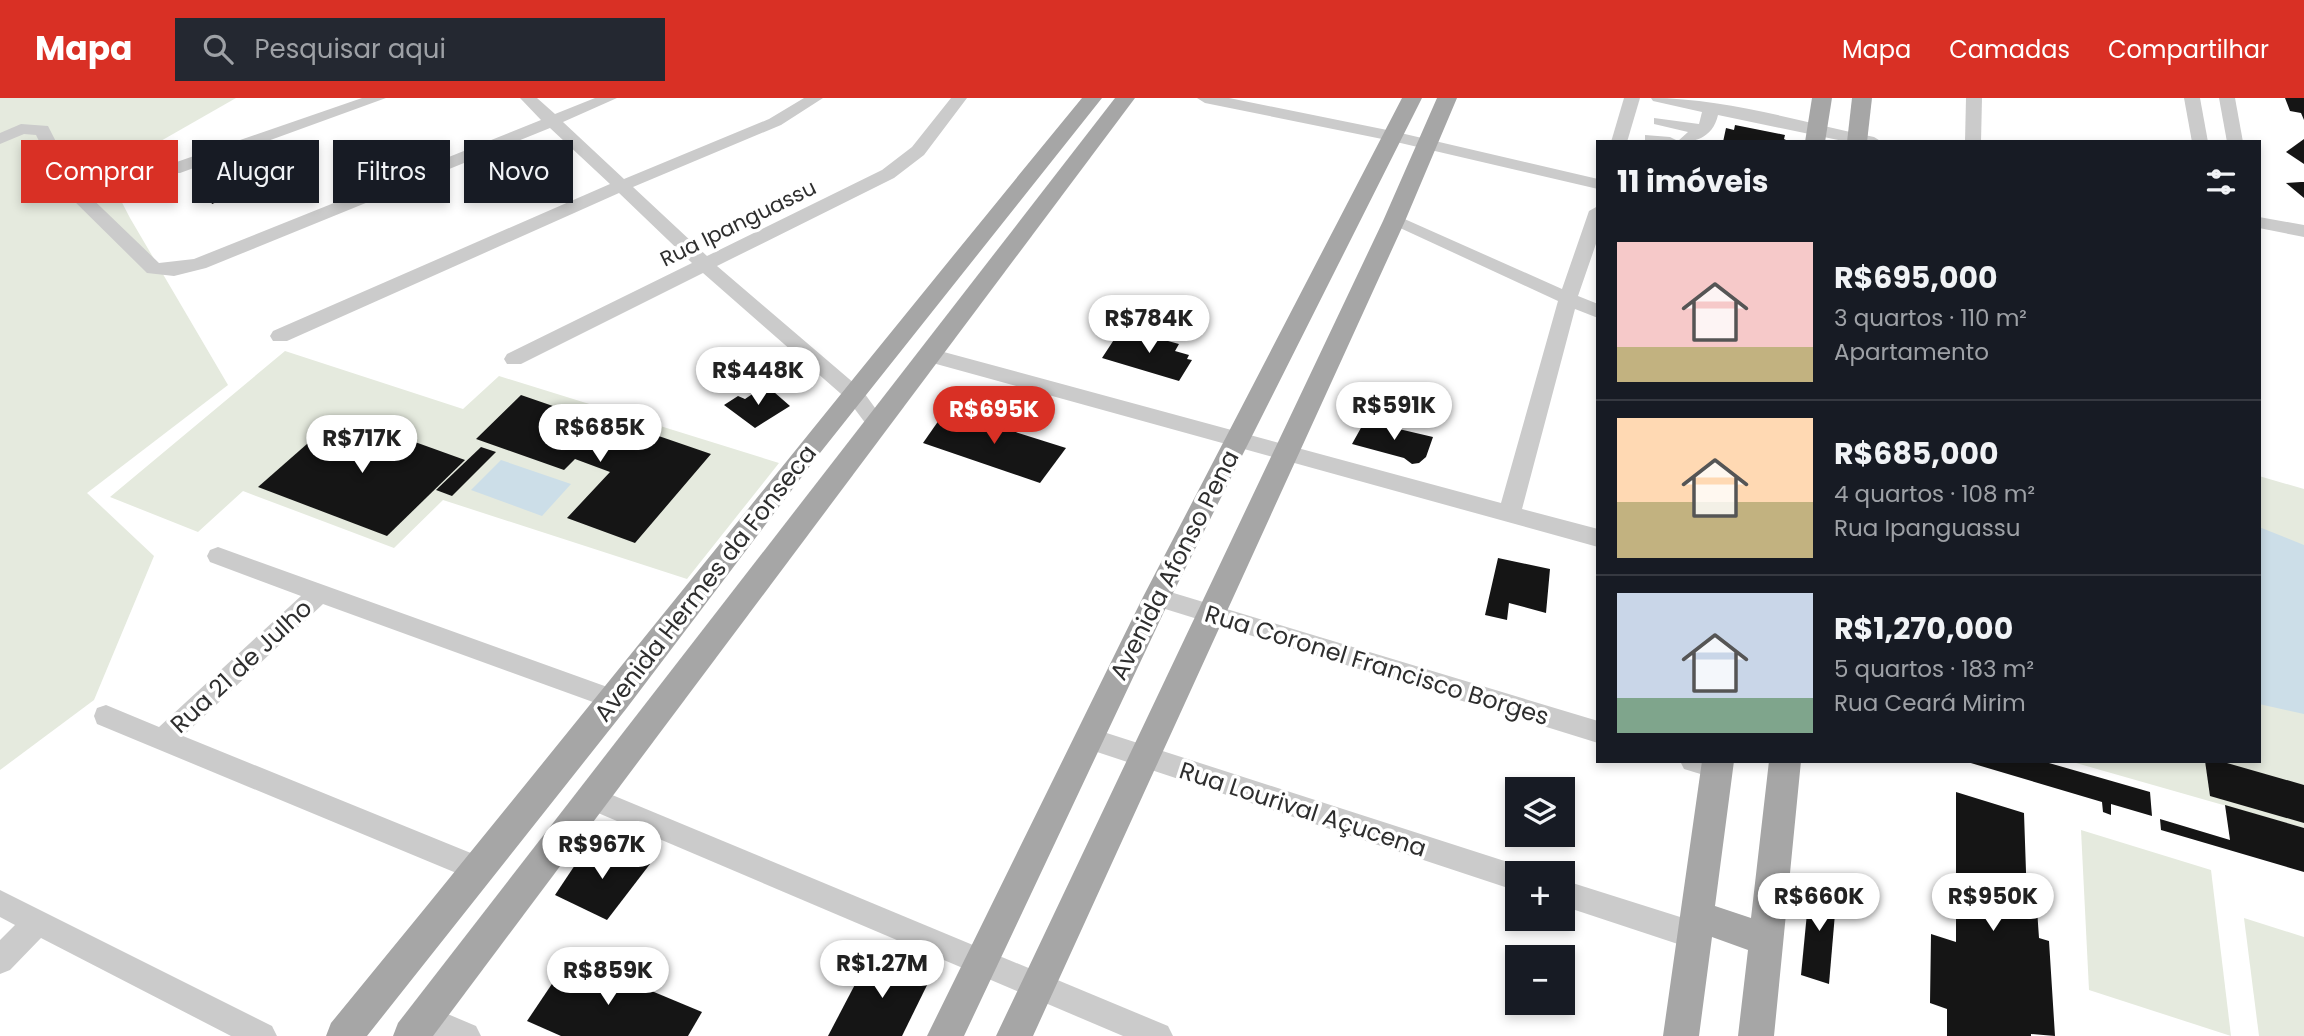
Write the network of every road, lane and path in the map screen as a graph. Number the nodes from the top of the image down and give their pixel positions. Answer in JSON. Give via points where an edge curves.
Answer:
{"nodes":[{"id":1,"x":378,"y":98,"type":"edge"},
{"id":2,"x":528,"y":98,"type":"edge"},
{"id":3,"x":609,"y":98,"type":"edge"},
{"id":4,"x":815,"y":98,"type":"edge"},
{"id":5,"x":960,"y":98,"type":"edge"},
{"id":6,"x":1092,"y":98,"type":"edge"},
{"id":7,"x":1125,"y":98,"type":"edge"},
{"id":8,"x":1205,"y":98,"type":"edge"},
{"id":9,"x":1412,"y":98,"type":"edge"},
{"id":10,"x":1447,"y":98,"type":"edge"},
{"id":11,"x":1632,"y":98,"type":"edge"},
{"id":12,"x":1659,"y":98,"type":"edge"},
{"id":13,"x":1822,"y":98,"type":"edge"},
{"id":14,"x":1863,"y":98,"type":"edge"},
{"id":15,"x":1974,"y":98,"type":"edge"},
{"id":16,"x":2192,"y":98,"type":"edge"},
{"id":17,"x":2227,"y":98,"type":"edge"},
{"id":18,"x":1711,"y":108,"type":"junction"},
{"id":19,"x":2194,"y":116,"type":"junction"},
{"id":20,"x":553,"y":121,"type":"junction"},
{"id":21,"x":1660,"y":121,"type":"dead end"},
{"id":22,"x":2232,"y":122,"type":"junction"},
{"id":23,"x":1702,"y":130,"type":"junction"},
{"id":24,"x":1392,"y":136,"type":"junction"},
{"id":25,"x":1816,"y":136,"type":"edge"},
{"id":26,"x":0,"y":139,"type":"edge"},
{"id":27,"x":1651,"y":139,"type":"dead end"},
{"id":28,"x":1620,"y":140,"type":"edge"},
{"id":29,"x":1657,"y":140,"type":"edge"},
{"id":30,"x":1689,"y":140,"type":"edge"},
{"id":31,"x":1854,"y":140,"type":"edge"},
{"id":32,"x":1863,"y":140,"type":"edge"},
{"id":33,"x":1973,"y":140,"type":"edge"},
{"id":34,"x":2200,"y":140,"type":"edge"},
{"id":35,"x":2235,"y":140,"type":"edge"},
{"id":36,"x":1427,"y":145,"type":"junction"},
{"id":37,"x":178,"y":168,"type":"edge"},
{"id":38,"x":1596,"y":184,"type":"edge"},
{"id":39,"x":623,"y":185,"type":"junction"},
{"id":40,"x":1596,"y":217,"type":"edge"},
{"id":41,"x":1394,"y":221,"type":"junction"},
{"id":42,"x":2261,"y":222,"type":"edge"},
{"id":43,"x":2304,"y":231,"type":"edge"},
{"id":44,"x":705,"y":264,"type":"junction"},
{"id":45,"x":1568,"y":298,"type":"junction"},
{"id":46,"x":1596,"y":311,"type":"edge"},
{"id":47,"x":280,"y":336,"type":"dead end"},
{"id":48,"x":929,"y":355,"type":"junction"},
{"id":49,"x":513,"y":359,"type":"dead end"},
{"id":50,"x":855,"y":395,"type":"junction"},
{"id":51,"x":876,"y":423,"type":"junction"},
{"id":52,"x":1237,"y":441,"type":"junction"},
{"id":53,"x":1284,"y":454,"type":"junction"},
{"id":54,"x":1509,"y":515,"type":"junction"},
{"id":55,"x":1596,"y":537,"type":"edge"},
{"id":56,"x":218,"y":556,"type":"dead end"},
{"id":57,"x":319,"y":593,"type":"junction"},
{"id":58,"x":1157,"y":597,"type":"junction"},
{"id":59,"x":1210,"y":614,"type":"junction"},
{"id":60,"x":615,"y":700,"type":"junction"},
{"id":61,"x":106,"y":716,"type":"dead end"},
{"id":62,"x":1596,"y":731,"type":"edge"},
{"id":63,"x":1088,"y":738,"type":"junction"},
{"id":64,"x":163,"y":739,"type":"junction"},
{"id":65,"x":1145,"y":757,"type":"junction"},
{"id":66,"x":1785,"y":763,"type":"edge"},
{"id":67,"x":1709,"y":764,"type":"edge"},
{"id":68,"x":593,"y":799,"type":"junction"},
{"id":69,"x":478,"y":869,"type":"junction"},
{"id":70,"x":1505,"y":874,"type":"edge"},
{"id":71,"x":1575,"y":896,"type":"edge"},
{"id":72,"x":0,"y":903,"type":"edge"},
{"id":73,"x":37,"y":923,"type":"junction"},
{"id":74,"x":1697,"y":926,"type":"junction"},
{"id":75,"x":1766,"y":940,"type":"junction"},
{"id":76,"x":0,"y":960,"type":"edge"},
{"id":77,"x":979,"y":963,"type":"junction"},
{"id":78,"x":1037,"y":987,"type":"junction"},
{"id":79,"x":418,"y":1027,"type":"edge"},
{"id":80,"x":262,"y":1036,"type":"edge"},
{"id":81,"x":344,"y":1036,"type":"edge"},
{"id":82,"x":466,"y":1036,"type":"edge"},
{"id":83,"x":945,"y":1036,"type":"edge"},
{"id":84,"x":1014,"y":1036,"type":"edge"},
{"id":85,"x":1158,"y":1036,"type":"edge"},
{"id":86,"x":1681,"y":1036,"type":"edge"},
{"id":87,"x":1756,"y":1036,"type":"edge"}],
"edges":[{"from":1,"to":37,"type":"street"},
{"from":2,"to":20,"type":"street"},
{"from":3,"to":20,"type":"street"},
{"from":4,"to":39,"type":"street","via":[[775,122]]},
{"from":5,"to":44,"type":"street","name":"Rua Ipanguassu","via":[[918,151],[888,174]]},
{"from":6,"to":50,"type":"main road","name":"Avenida Hermes da Fonseca"},
{"from":7,"to":48,"type":"main road","name":"Avenida Hermes da Fonseca"},
{"from":8,"to":24,"type":"street"},
{"from":9,"to":24,"type":"main road","name":"Avenida Afonso Pena"},
{"from":10,"to":36,"type":"main road","name":"Avenida Afonso Pena"},
{"from":11,"to":28,"type":"street"},
{"from":12,"to":18,"type":"street"},
{"from":13,"to":25,"type":"main road"},
{"from":14,"to":32,"type":"main road"},
{"from":15,"to":33,"type":"street"},
{"from":16,"to":19,"type":"street"},
{"from":17,"to":22,"type":"street"},
{"from":18,"to":23,"type":"street"},
{"from":18,"to":25,"type":"street"},
{"from":19,"to":22,"type":"street"},
{"from":19,"to":34,"type":"street"},
{"from":20,"to":26,"type":"street","via":[[174,270],[154,269],[70,187],[42,130],[21,129]]},
{"from":20,"to":39,"type":"street"},
{"from":21,"to":23,"type":"street"},
{"from":22,"to":35,"type":"street"},
{"from":23,"to":30,"type":"street"},
{"from":24,"to":36,"type":"street"},
{"from":24,"to":52,"type":"main road","name":"Avenida Afonso Pena"},
{"from":25,"to":31,"type":"street"},
{"from":27,"to":29,"type":"lane"},
{"from":36,"to":38,"type":"street"},
{"from":36,"to":41,"type":"main road","name":"Avenida Afonso Pena"},
{"from":39,"to":44,"type":"street"},
{"from":39,"to":47,"type":"street"},
{"from":40,"to":45,"type":"street"},
{"from":41,"to":45,"type":"street"},
{"from":41,"to":53,"type":"main road","name":"Avenida Afonso Pena"},
{"from":42,"to":43,"type":"street"},
{"from":44,"to":49,"type":"street","name":"Rua Ipanguassu"},
{"from":44,"to":50,"type":"street"},
{"from":45,"to":46,"type":"street"},
{"from":45,"to":54,"type":"street"},
{"from":48,"to":51,"type":"main road","name":"Avenida Hermes da Fonseca"},
{"from":48,"to":52,"type":"street"},
{"from":50,"to":51,"type":"street"},
{"from":50,"to":60,"type":"main road","name":"Avenida Hermes da Fonseca","via":[[807,450]]},
{"from":51,"to":68,"type":"main road","name":"Avenida Hermes da Fonseca"},
{"from":52,"to":53,"type":"street"},
{"from":52,"to":58,"type":"main road","name":"Avenida Afonso Pena"},
{"from":53,"to":54,"type":"street"},
{"from":53,"to":59,"type":"main road","name":"Avenida Afonso Pena"},
{"from":54,"to":55,"type":"street"},
{"from":56,"to":57,"type":"street"},
{"from":57,"to":60,"type":"street"},
{"from":57,"to":64,"type":"street","name":"Rua 21 de Julho"},
{"from":58,"to":59,"type":"street","name":"Rua Coronel Francisco Borges"},
{"from":58,"to":63,"type":"main road","name":"Avenida Afonso Pena"},
{"from":59,"to":62,"type":"street","name":"Rua Coronel Francisco Borges"},
{"from":59,"to":65,"type":"main road","name":"Avenida Afonso Pena"},
{"from":60,"to":69,"type":"main road","name":"Avenida Hermes da Fonseca"},
{"from":61,"to":64,"type":"street"},
{"from":63,"to":65,"type":"street","name":"Rua Lourival Açucena"},
{"from":63,"to":77,"type":"main road","name":"Avenida Afonso Pena"},
{"from":64,"to":69,"type":"street"},
{"from":65,"to":70,"type":"street","name":"Rua Lourival Açucena"},
{"from":65,"to":78,"type":"main road","name":"Avenida Afonso Pena"},
{"from":66,"to":75,"type":"main road"},
{"from":67,"to":74,"type":"main road"},
{"from":68,"to":77,"type":"street"},
{"from":68,"to":79,"type":"main road","name":"Avenida Hermes da Fonseca"},
{"from":69,"to":81,"type":"main road","name":"Avenida Hermes da Fonseca"},
{"from":71,"to":74,"type":"street"},
{"from":72,"to":73,"type":"street"},
{"from":73,"to":76,"type":"street"},
{"from":73,"to":80,"type":"street"},
{"from":74,"to":75,"type":"main road"},
{"from":74,"to":86,"type":"main road"},
{"from":75,"to":87,"type":"main road"},
{"from":77,"to":78,"type":"street"},
{"from":77,"to":83,"type":"main road","name":"Avenida Afonso Pena"},
{"from":78,"to":84,"type":"main road","name":"Avenida Afonso Pena"},
{"from":78,"to":85,"type":"street"},
{"from":79,"to":82,"type":"lane"}]}
